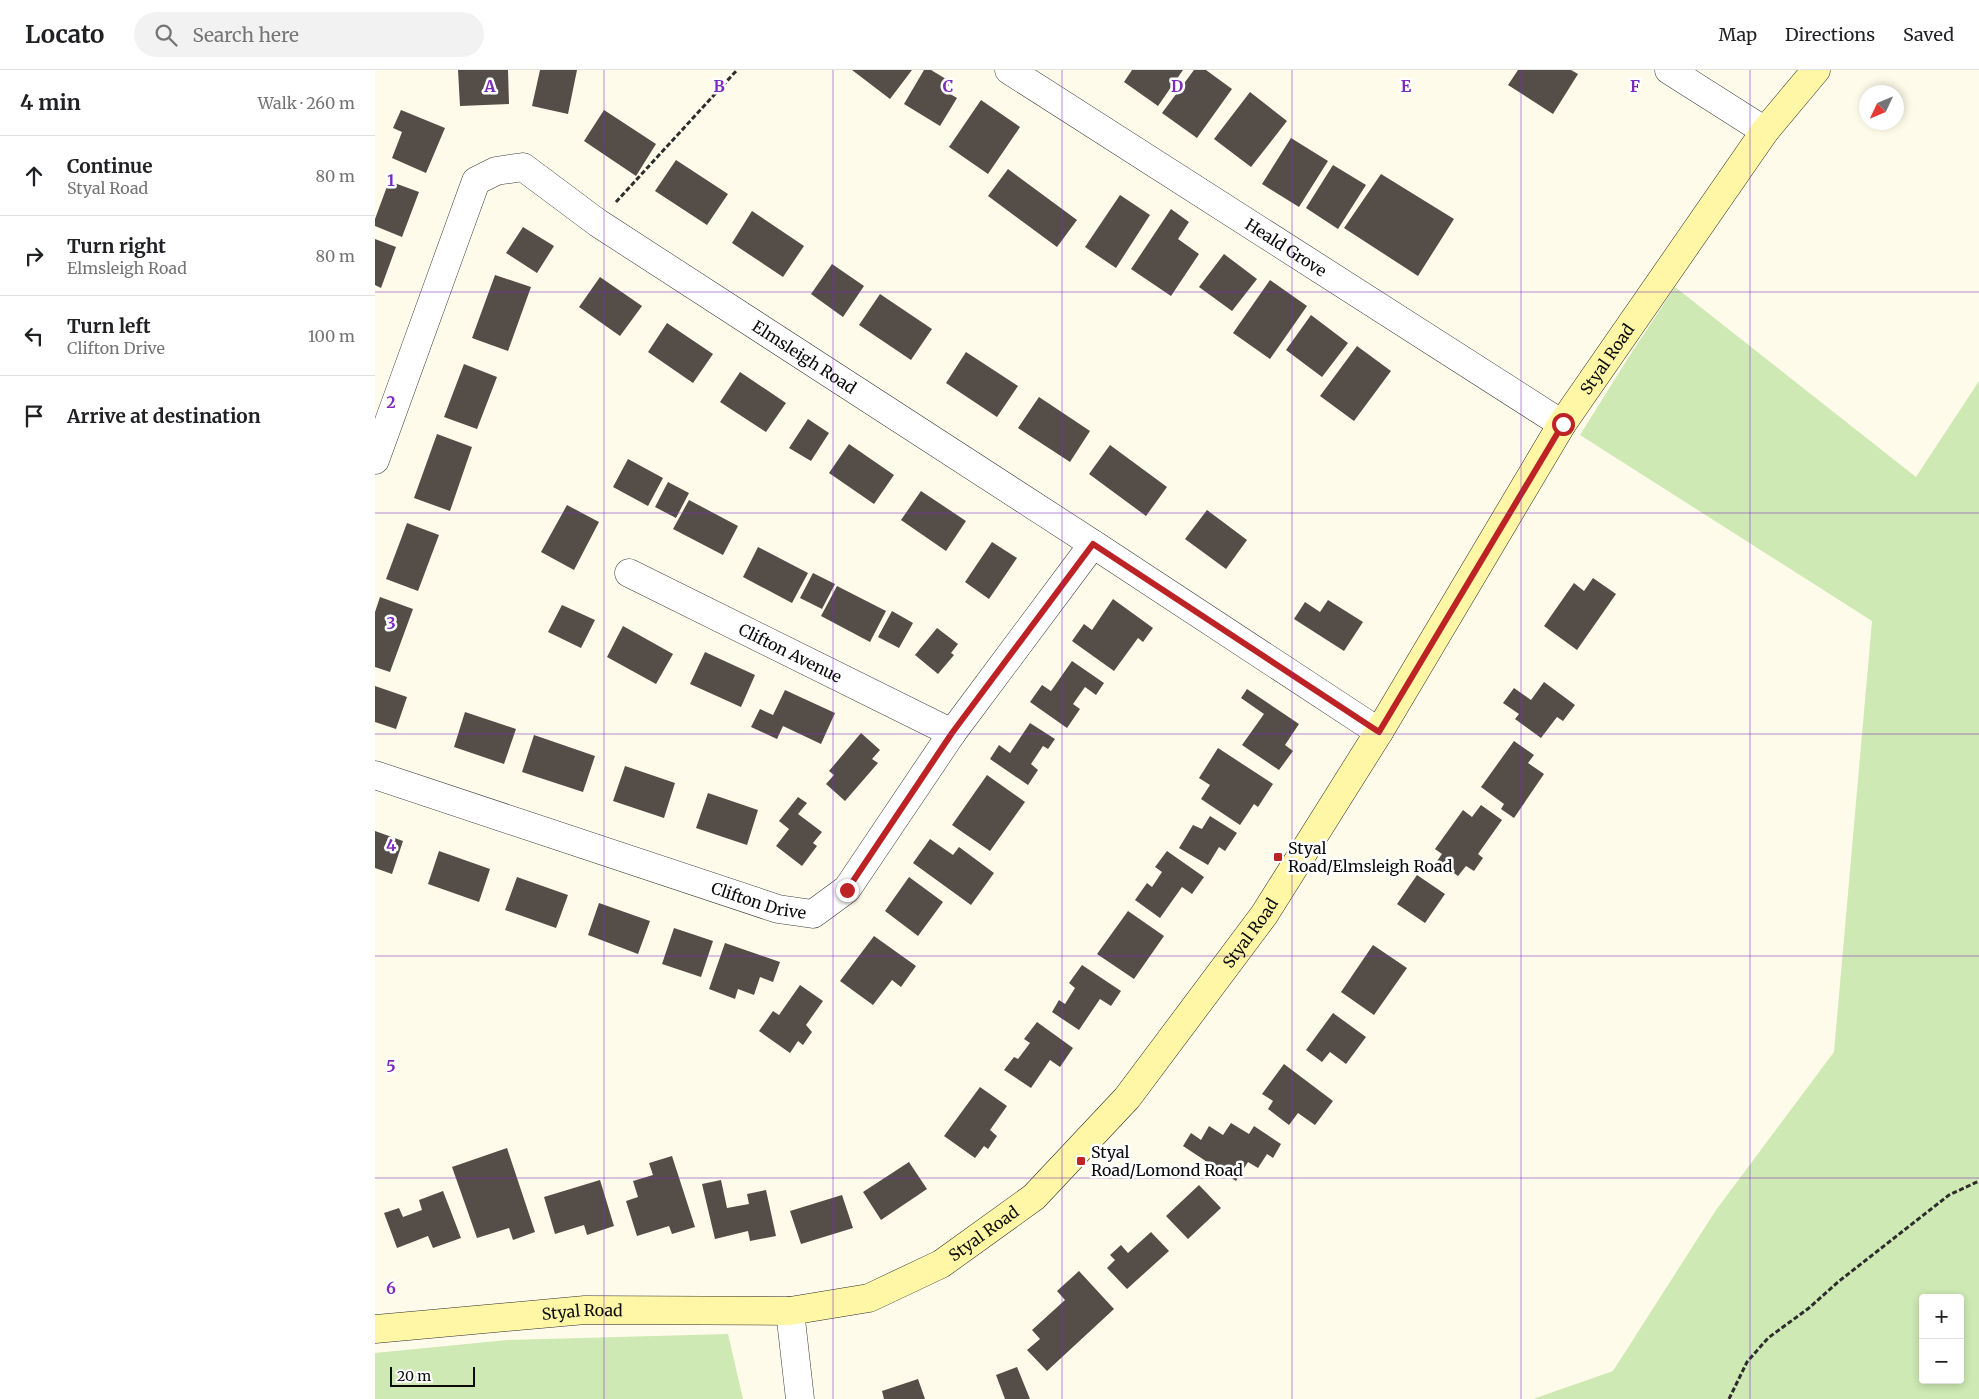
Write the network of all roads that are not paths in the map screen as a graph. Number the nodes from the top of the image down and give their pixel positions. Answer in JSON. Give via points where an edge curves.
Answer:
{"nodes":[{"id":1,"x":1009,"y":70,"type":"edge"},
{"id":2,"x":1669,"y":70,"type":"edge"},
{"id":3,"x":1816,"y":70,"type":"edge"},
{"id":4,"x":1765,"y":131,"type":"junction"},
{"id":5,"x":1563,"y":424,"type":"junction"},
{"id":6,"x":375,"y":460,"type":"edge"},
{"id":7,"x":1093,"y":544,"type":"junction"},
{"id":8,"x":629,"y":573,"type":"dead end"},
{"id":9,"x":1379,"y":732,"type":"junction"},
{"id":10,"x":952,"y":733,"type":"junction"},
{"id":11,"x":375,"y":775,"type":"edge"},
{"id":12,"x":790,"y":1311,"type":"junction"},
{"id":13,"x":375,"y":1329,"type":"edge"},
{"id":14,"x":800,"y":1399,"type":"edge"}],
"edges":[{"from":1,"to":5,"type":"street","name":"Heald Grove"},
{"from":2,"to":4,"type":"street"},
{"from":3,"to":4,"type":"main road","name":"Styal Road"},
{"from":4,"to":5,"type":"main road","name":"Styal Road"},
{"from":5,"to":9,"type":"main road","name":"Styal Road"},
{"from":6,"to":7,"type":"street","name":"Elmsleigh Road","via":[[477,180],[496,171],[523,167],[598,222]]},
{"from":7,"to":9,"type":"street","name":"Elmsleigh Road"},
{"from":7,"to":10,"type":"street","name":"Clifton Drive"},
{"from":8,"to":10,"type":"street","name":"Clifton Avenue"},
{"from":9,"to":12,"type":"main road","name":"Styal Road","via":[[1264,915],[1127,1098],[1034,1197],[941,1264],[869,1298]]},
{"from":10,"to":11,"type":"street","name":"Clifton Drive","via":[[847,890],[813,914],[778,909]]},
{"from":12,"to":13,"type":"main road","name":"Styal Road","via":[[585,1310]]},
{"from":12,"to":14,"type":"street"}]}
